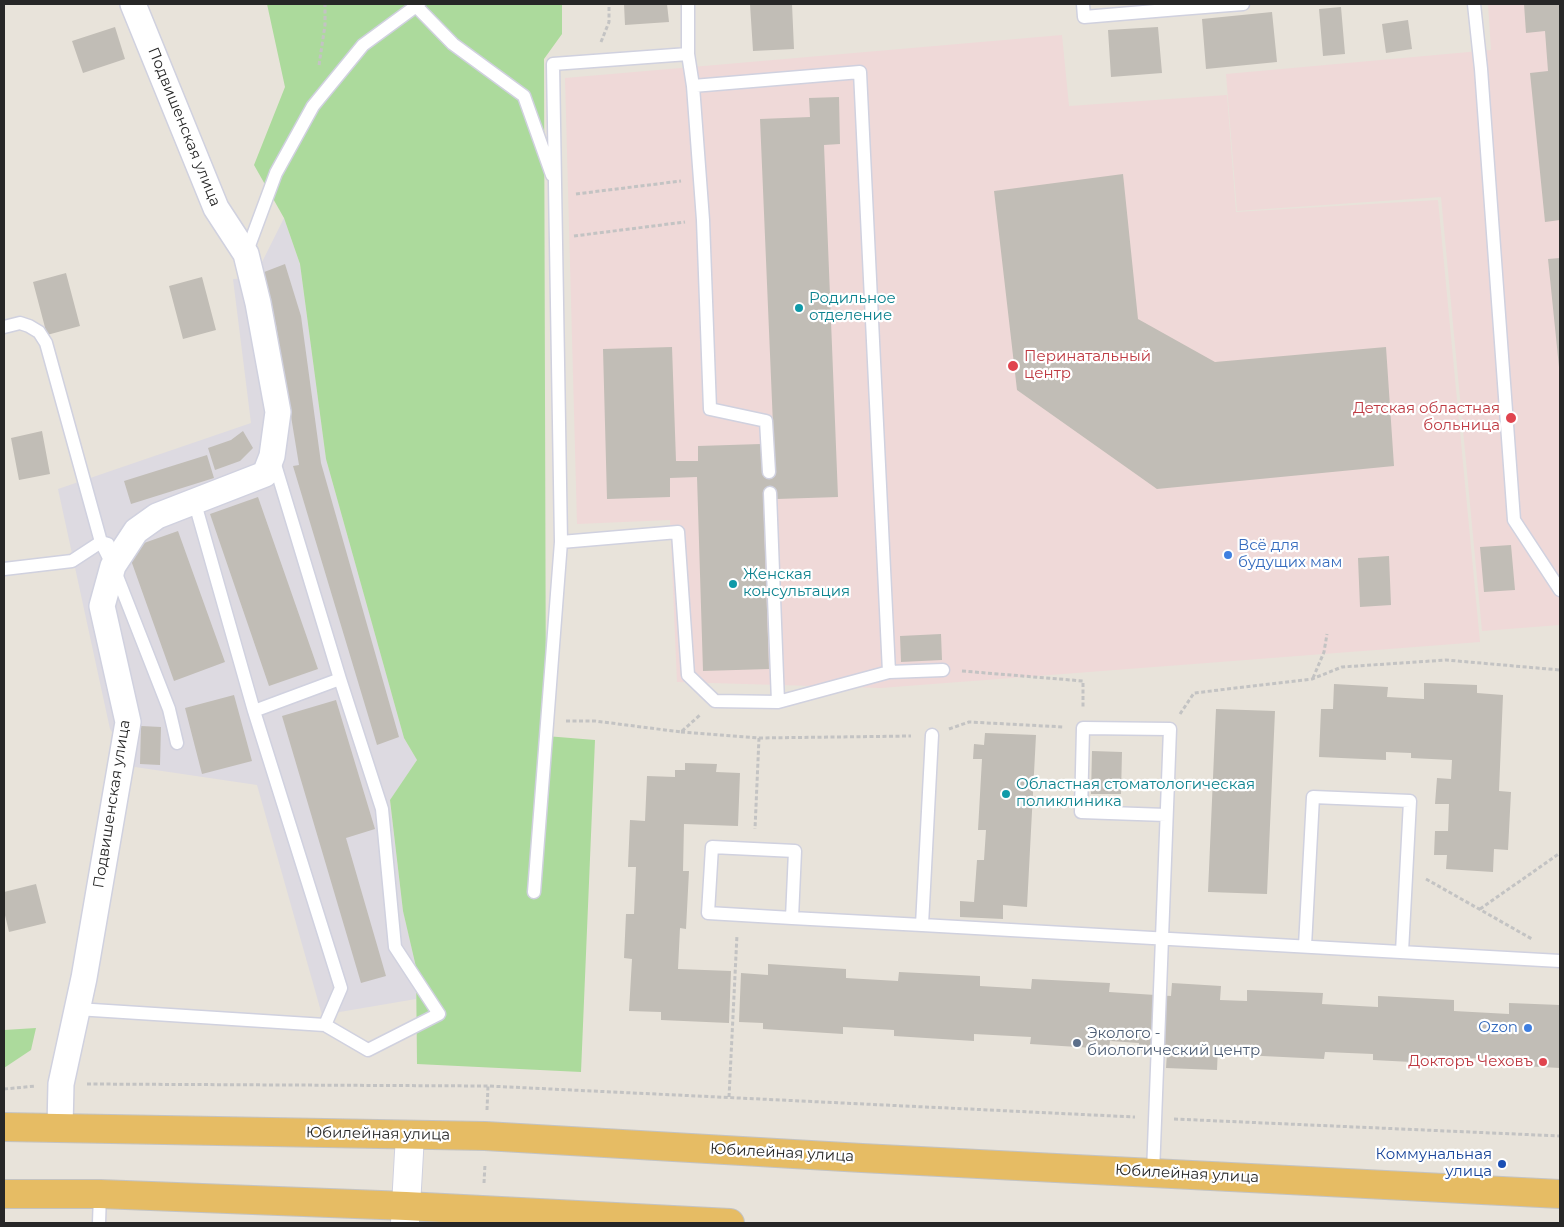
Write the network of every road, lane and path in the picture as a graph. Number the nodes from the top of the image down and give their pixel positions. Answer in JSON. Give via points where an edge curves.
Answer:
{"nodes":[{"id":1,"x":133,"y":4,"type":"edge"},
{"id":2,"x":325,"y":4,"type":"edge"},
{"id":3,"x":609,"y":4,"type":"edge"},
{"id":4,"x":688,"y":4,"type":"edge"},
{"id":5,"x":1083,"y":4,"type":"edge"},
{"id":6,"x":1243,"y":4,"type":"edge"},
{"id":7,"x":1474,"y":4,"type":"edge"},
{"id":8,"x":418,"y":5,"type":"edge"},
{"id":9,"x":1178,"y":7,"type":"edge"},
{"id":10,"x":688,"y":54,"type":"junction"},
{"id":11,"x":594,"y":62,"type":"junction"},
{"id":12,"x":693,"y":86,"type":"junction"},
{"id":13,"x":312,"y":106,"type":"junction"},
{"id":14,"x":700,"y":179,"type":"junction"},
{"id":15,"x":555,"y":191,"type":"junction"},
{"id":16,"x":703,"y":220,"type":"junction"},
{"id":17,"x":556,"y":238,"type":"junction"},
{"id":18,"x":246,"y":254,"type":"junction"},
{"id":19,"x":4,"y":328,"type":"edge"},
{"id":20,"x":272,"y":456,"type":"junction"},
{"id":21,"x":769,"y":472,"type":"dead end"},
{"id":22,"x":770,"y":493,"type":"dead end"},
{"id":23,"x":194,"y":500,"type":"junction"},
{"id":24,"x":561,"y":542,"type":"junction"},
{"id":25,"x":113,"y":552,"type":"junction"},
{"id":26,"x":4,"y":570,"type":"edge"},
{"id":27,"x":1560,"y":590,"type":"edge"},
{"id":28,"x":1327,"y":634,"type":"dead end"},
{"id":29,"x":943,"y":670,"type":"joint"},
{"id":30,"x":1560,"y":670,"type":"edge"},
{"id":31,"x":889,"y":672,"type":"junction"},
{"id":32,"x":340,"y":679,"type":"junction"},
{"id":33,"x":1312,"y":679,"type":"junction"},
{"id":34,"x":715,"y":701,"type":"junction"},
{"id":35,"x":778,"y":702,"type":"junction"},
{"id":36,"x":254,"y":711,"type":"junction"},
{"id":37,"x":1083,"y":728,"type":"junction"},
{"id":38,"x":547,"y":729,"type":"junction"},
{"id":39,"x":1170,"y":729,"type":"junction"},
{"id":40,"x":681,"y":732,"type":"junction"},
{"id":41,"x":932,"y":736,"type":"dead end"},
{"id":42,"x":177,"y":743,"type":"dead end"},
{"id":43,"x":1166,"y":815,"type":"junction"},
{"id":44,"x":755,"y":849,"type":"junction"},
{"id":45,"x":1560,"y":853,"type":"edge"},
{"id":46,"x":1406,"y":868,"type":"junction"},
{"id":47,"x":534,"y":892,"type":"dead end"},
{"id":48,"x":1480,"y":909,"type":"junction"},
{"id":49,"x":738,"y":915,"type":"junction"},
{"id":50,"x":792,"y":918,"type":"junction"},
{"id":51,"x":922,"y":925,"type":"junction"},
{"id":52,"x":1162,"y":938,"type":"junction"},
{"id":53,"x":1536,"y":941,"type":"dead end"},
{"id":54,"x":1305,"y":946,"type":"junction"},
{"id":55,"x":1402,"y":952,"type":"junction"},
{"id":56,"x":1560,"y":960,"type":"edge"},
{"id":57,"x":77,"y":1009,"type":"junction"},
{"id":58,"x":324,"y":1025,"type":"junction"},
{"id":59,"x":61,"y":1084,"type":"junction"},
{"id":60,"x":4,"y":1089,"type":"edge"},
{"id":61,"x":729,"y":1097,"type":"junction"},
{"id":62,"x":1155,"y":1118,"type":"junction"},
{"id":63,"x":4,"y":1126,"type":"edge"},
{"id":64,"x":60,"y":1127,"type":"junction"},
{"id":65,"x":410,"y":1134,"type":"junction"},
{"id":66,"x":1560,"y":1136,"type":"edge"},
{"id":67,"x":1153,"y":1173,"type":"junction"},
{"id":68,"x":4,"y":1194,"type":"edge"},
{"id":69,"x":100,"y":1194,"type":"junction"},
{"id":70,"x":1560,"y":1194,"type":"edge"},
{"id":71,"x":405,"y":1215,"type":"edge"},
{"id":72,"x":99,"y":1223,"type":"edge"},
{"id":73,"x":730,"y":1223,"type":"edge"}],
"edges":[{"from":1,"to":18,"type":"street","name":"Подвишенская улица","via":[[216,208]]},
{"from":2,"to":13,"type":"path","via":[[325,25]]},
{"from":3,"to":11,"type":"path","via":[[609,22]]},
{"from":4,"to":10,"type":"lane"},
{"from":5,"to":9,"type":"lane","via":[[1084,17]]},
{"from":6,"to":9,"type":"lane"},
{"from":7,"to":27,"type":"lane","via":[[1514,520]]},
{"from":8,"to":13,"type":"lane","via":[[363,45]]},
{"from":8,"to":15,"type":"lane","via":[[453,44],[524,96]]},
{"from":10,"to":11,"type":"lane"},
{"from":10,"to":12,"type":"lane"},
{"from":11,"to":15,"type":"lane","via":[[553,64]]},
{"from":12,"to":14,"type":"lane"},
{"from":12,"to":31,"type":"lane","via":[[860,72]]},
{"from":13,"to":18,"type":"lane","via":[[276,173]]},
{"from":14,"to":15,"type":"path"},
{"from":14,"to":16,"type":"lane"},
{"from":15,"to":17,"type":"lane"},
{"from":16,"to":17,"type":"path"},
{"from":16,"to":21,"type":"lane","via":[[710,408],[766,421]]},
{"from":17,"to":24,"type":"lane"},
{"from":18,"to":20,"type":"street","name":"Подвишенская улица","via":[[278,412]]},
{"from":19,"to":25,"type":"lane","via":[[20,323],[29,326],[39,332],[46,343]]},
{"from":20,"to":23,"type":"street","name":"Подвишенская улица","via":[[265,474]]},
{"from":20,"to":32,"type":"lane"},
{"from":22,"to":35,"type":"lane"},
{"from":23,"to":25,"type":"street","name":"Подвишенская улица","via":[[157,516]]},
{"from":23,"to":36,"type":"lane"},
{"from":24,"to":34,"type":"lane","via":[[678,532],[688,675]]},
{"from":24,"to":38,"type":"lane"},
{"from":25,"to":26,"type":"lane"},
{"from":25,"to":42,"type":"lane","via":[[169,709]]},
{"from":25,"to":57,"type":"street","name":"Подвишенская улица","via":[[102,606],[128,722]]},
{"from":28,"to":33,"type":"path","via":[[1324,652]]},
{"from":29,"to":31,"type":"lane"},
{"from":29,"to":37,"type":"path","via":[[1083,681]]},
{"from":30,"to":33,"type":"path","via":[[1446,660],[1342,667]]},
{"from":31,"to":35,"type":"lane"},
{"from":32,"to":36,"type":"lane"},
{"from":32,"to":58,"type":"lane","via":[[382,809],[395,947],[439,1014],[368,1050]]},
{"from":33,"to":39,"type":"path","via":[[1194,693]]},
{"from":34,"to":35,"type":"lane"},
{"from":34,"to":40,"type":"path"},
{"from":36,"to":58,"type":"lane","via":[[340,988]]},
{"from":37,"to":39,"type":"lane"},
{"from":37,"to":43,"type":"lane","via":[[1080,812]]},
{"from":38,"to":40,"type":"path","via":[[564,721],[595,721]]},
{"from":38,"to":47,"type":"lane"},
{"from":39,"to":43,"type":"lane"},
{"from":40,"to":44,"type":"path","via":[[760,738]]},
{"from":41,"to":51,"type":"lane"},
{"from":43,"to":52,"type":"lane"},
{"from":44,"to":49,"type":"lane","via":[[712,847],[708,913]]},
{"from":44,"to":50,"type":"lane","via":[[795,851]]},
{"from":45,"to":48,"type":"path"},
{"from":46,"to":48,"type":"path"},
{"from":46,"to":54,"type":"lane","via":[[1410,801],[1314,797]]},
{"from":46,"to":55,"type":"lane"},
{"from":48,"to":53,"type":"path"},
{"from":49,"to":50,"type":"lane"},
{"from":49,"to":61,"type":"path"},
{"from":50,"to":51,"type":"lane"},
{"from":51,"to":52,"type":"lane"},
{"from":52,"to":54,"type":"lane"},
{"from":52,"to":62,"type":"lane"},
{"from":54,"to":55,"type":"lane"},
{"from":55,"to":56,"type":"lane"},
{"from":57,"to":58,"type":"lane"},
{"from":57,"to":59,"type":"street","name":"Подвишенская улица"},
{"from":59,"to":60,"type":"path"},
{"from":59,"to":61,"type":"path","via":[[488,1086]]},
{"from":59,"to":64,"type":"street","name":"Подвишенская улица"},
{"from":61,"to":62,"type":"path"},
{"from":62,"to":66,"type":"path"},
{"from":62,"to":67,"type":"lane"},
{"from":63,"to":64,"type":"highway","name":"Юбилейная улица"},
{"from":64,"to":65,"type":"highway","name":"Юбилейная улица"},
{"from":65,"to":67,"type":"highway","name":"Юбилейная улица"},
{"from":65,"to":71,"type":"street"},
{"from":67,"to":70,"type":"highway","name":"Юбилейная улица"},
{"from":68,"to":69,"type":"highway"},
{"from":69,"to":71,"type":"highway"},
{"from":69,"to":72,"type":"lane"},
{"from":71,"to":73,"type":"highway"}]}
